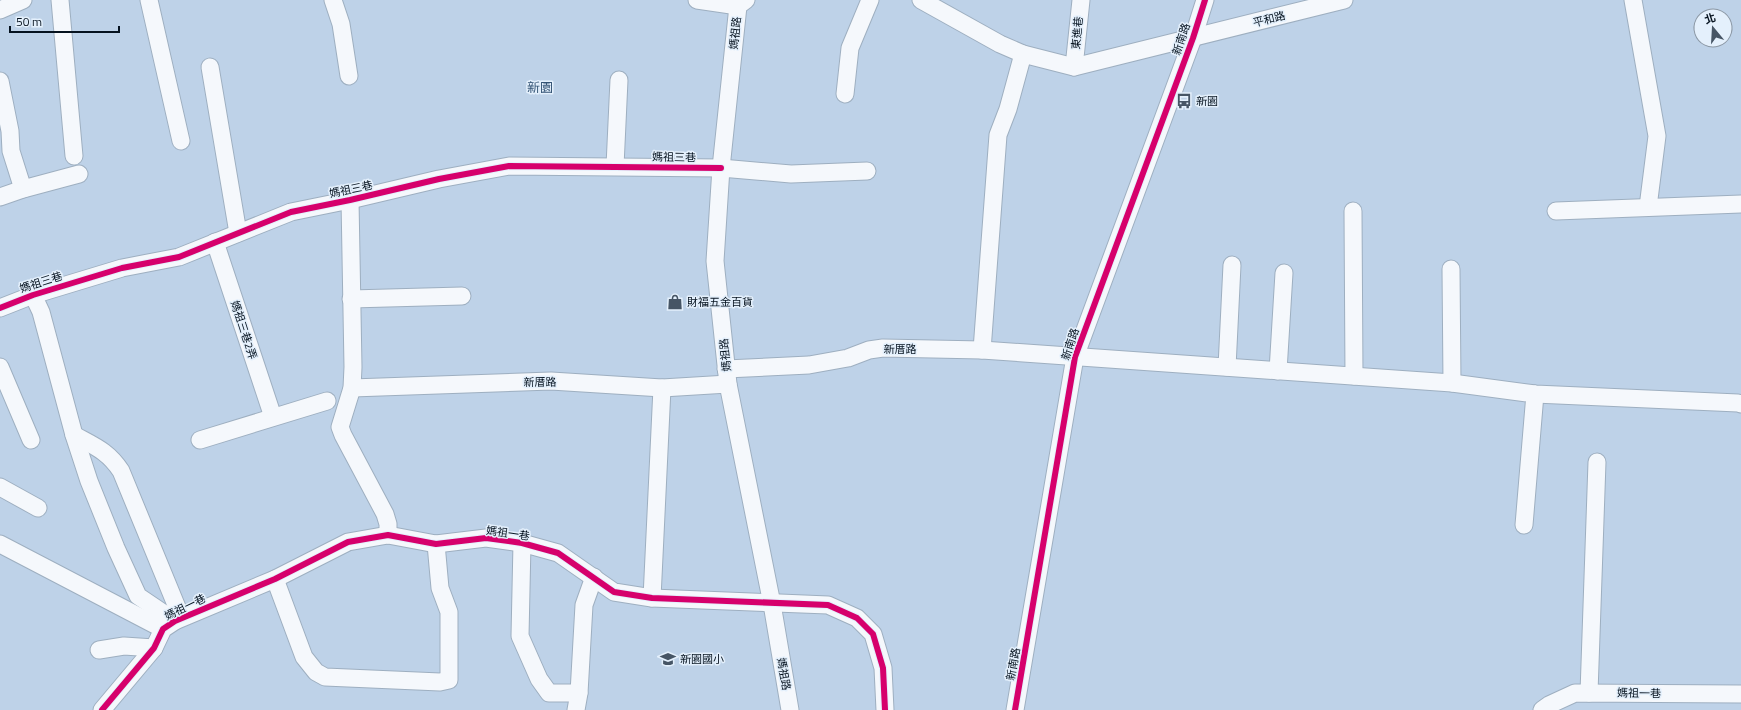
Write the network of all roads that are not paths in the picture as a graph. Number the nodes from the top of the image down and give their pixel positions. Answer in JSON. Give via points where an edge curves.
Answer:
{"nodes":[{"id":1,"x":23,"y":0,"type":"edge"},
{"id":2,"x":60,"y":0,"type":"edge"},
{"id":3,"x":149,"y":0,"type":"edge"},
{"id":4,"x":333,"y":0,"type":"edge"},
{"id":5,"x":697,"y":0,"type":"edge"},
{"id":6,"x":870,"y":0,"type":"edge"},
{"id":7,"x":921,"y":0,"type":"edge"},
{"id":8,"x":1081,"y":0,"type":"edge"},
{"id":9,"x":1205,"y":0,"type":"edge"},
{"id":10,"x":1344,"y":0,"type":"edge"},
{"id":11,"x":1633,"y":0,"type":"edge"},
{"id":12,"x":742,"y":3,"type":"edge"},
{"id":13,"x":0,"y":10,"type":"edge"},
{"id":14,"x":1193,"y":38,"type":"junction"},
{"id":15,"x":1023,"y":54,"type":"junction"},
{"id":16,"x":210,"y":67,"type":"dead end"},
{"id":17,"x":1074,"y":67,"type":"junction"},
{"id":18,"x":349,"y":76,"type":"dead end"},
{"id":19,"x":619,"y":80,"type":"dead end"},
{"id":20,"x":0,"y":81,"type":"edge"},
{"id":21,"x":845,"y":94,"type":"dead end"},
{"id":22,"x":5,"y":133,"type":"edge"},
{"id":23,"x":181,"y":141,"type":"dead end"},
{"id":24,"x":74,"y":156,"type":"dead end"},
{"id":25,"x":615,"y":166,"type":"junction"},
{"id":26,"x":721,"y":168,"type":"junction"},
{"id":27,"x":866,"y":171,"type":"dead end"},
{"id":28,"x":79,"y":174,"type":"dead end"},
{"id":29,"x":23,"y":189,"type":"junction"},
{"id":30,"x":0,"y":197,"type":"edge"},
{"id":31,"x":350,"y":200,"type":"junction"},
{"id":32,"x":1741,"y":204,"type":"edge"},
{"id":33,"x":1648,"y":207,"type":"junction"},
{"id":34,"x":1353,"y":211,"type":"dead end"},
{"id":35,"x":1556,"y":211,"type":"dead end"},
{"id":36,"x":238,"y":233,"type":"junction"},
{"id":37,"x":215,"y":242,"type":"junction"},
{"id":38,"x":1232,"y":265,"type":"dead end"},
{"id":39,"x":1451,"y":268,"type":"dead end"},
{"id":40,"x":1284,"y":273,"type":"dead end"},
{"id":41,"x":33,"y":295,"type":"junction"},
{"id":42,"x":462,"y":296,"type":"dead end"},
{"id":43,"x":351,"y":299,"type":"junction"},
{"id":44,"x":0,"y":308,"type":"edge"},
{"id":45,"x":982,"y":350,"type":"junction"},
{"id":46,"x":1075,"y":357,"type":"junction"},
{"id":47,"x":0,"y":367,"type":"edge"},
{"id":48,"x":1227,"y":367,"type":"junction"},
{"id":49,"x":1278,"y":371,"type":"junction"},
{"id":50,"x":727,"y":376,"type":"junction"},
{"id":51,"x":1354,"y":376,"type":"junction"},
{"id":52,"x":1452,"y":383,"type":"junction"},
{"id":53,"x":352,"y":388,"type":"junction"},
{"id":54,"x":662,"y":388,"type":"junction"},
{"id":55,"x":1535,"y":394,"type":"junction"},
{"id":56,"x":1740,"y":400,"type":"edge"},
{"id":57,"x":327,"y":401,"type":"dead end"},
{"id":58,"x":273,"y":417,"type":"junction"},
{"id":59,"x":74,"y":435,"type":"junction"},
{"id":60,"x":31,"y":440,"type":"dead end"},
{"id":61,"x":200,"y":440,"type":"dead end"},
{"id":62,"x":1597,"y":462,"type":"dead end"},
{"id":63,"x":0,"y":487,"type":"edge"},
{"id":64,"x":38,"y":508,"type":"dead end"},
{"id":65,"x":1524,"y":525,"type":"dead end"},
{"id":66,"x":388,"y":536,"type":"junction"},
{"id":67,"x":522,"y":543,"type":"junction"},
{"id":68,"x":0,"y":544,"type":"edge"},
{"id":69,"x":436,"y":544,"type":"junction"},
{"id":70,"x":594,"y":577,"type":"junction"},
{"id":71,"x":275,"y":579,"type":"junction"},
{"id":72,"x":652,"y":598,"type":"junction"},
{"id":73,"x":772,"y":604,"type":"junction"},
{"id":74,"x":173,"y":622,"type":"junction"},
{"id":75,"x":154,"y":648,"type":"junction"},
{"id":76,"x":99,"y":650,"type":"dead end"},
{"id":77,"x":579,"y":693,"type":"junction"},
{"id":78,"x":1589,"y":693,"type":"junction"},
{"id":79,"x":1741,"y":694,"type":"edge"},
{"id":80,"x":102,"y":710,"type":"edge"},
{"id":81,"x":576,"y":710,"type":"edge"},
{"id":82,"x":790,"y":710,"type":"edge"},
{"id":83,"x":885,"y":710,"type":"edge"},
{"id":84,"x":1016,"y":710,"type":"edge"},
{"id":85,"x":1542,"y":710,"type":"edge"}],
"edges":[{"from":1,"to":13,"type":"street"},
{"from":2,"to":24,"type":"street"},
{"from":3,"to":23,"type":"street"},
{"from":4,"to":18,"type":"street","via":[[341,24]]},
{"from":5,"to":12,"type":"street"},
{"from":6,"to":21,"type":"street","via":[[850,48]]},
{"from":7,"to":15,"type":"street"},
{"from":8,"to":17,"type":"street","name":"東進巷"},
{"from":9,"to":14,"type":"street","name":"新南路"},
{"from":10,"to":14,"type":"street","name":"平和路"},
{"from":11,"to":33,"type":"street","via":[[1657,136]]},
{"from":12,"to":26,"type":"street","name":"媽祖路"},
{"from":14,"to":17,"type":"street","name":"平和路"},
{"from":14,"to":46,"type":"street","name":"新南路"},
{"from":15,"to":17,"type":"street"},
{"from":15,"to":45,"type":"street","via":[[998,135]]},
{"from":16,"to":36,"type":"street"},
{"from":19,"to":25,"type":"street"},
{"from":20,"to":22,"type":"street"},
{"from":22,"to":29,"type":"street"},
{"from":25,"to":26,"type":"street","name":"媽祖三巷"},
{"from":25,"to":31,"type":"street","name":"媽祖三巷","via":[[509,166]]},
{"from":26,"to":27,"type":"street","name":"媽祖三巷","via":[[792,174]]},
{"from":26,"to":50,"type":"street","name":"媽祖路","via":[[715,262]]},
{"from":28,"to":29,"type":"street"},
{"from":29,"to":30,"type":"street"},
{"from":31,"to":36,"type":"street","name":"媽祖三巷","via":[[291,212]]},
{"from":31,"to":43,"type":"street"},
{"from":32,"to":33,"type":"street"},
{"from":33,"to":35,"type":"street"},
{"from":34,"to":51,"type":"street"},
{"from":36,"to":37,"type":"street","name":"媽祖三巷"},
{"from":37,"to":41,"type":"street","name":"媽祖三巷","via":[[179,257],[122,268]]},
{"from":37,"to":58,"type":"street","name":"媽祖三巷2弄"},
{"from":38,"to":48,"type":"street"},
{"from":39,"to":52,"type":"street"},
{"from":40,"to":49,"type":"street"},
{"from":41,"to":44,"type":"street","name":"媽祖三巷"},
{"from":41,"to":59,"type":"street","via":[[41,312]]},
{"from":42,"to":43,"type":"street"},
{"from":43,"to":53,"type":"street"},
{"from":45,"to":46,"type":"street","name":"新厝路"},
{"from":45,"to":50,"type":"street","name":"新厝路","via":[[883,348],[848,358]]},
{"from":46,"to":48,"type":"street","name":"新厝路"},
{"from":46,"to":84,"type":"street","name":"新南路"},
{"from":47,"to":60,"type":"street"},
{"from":48,"to":49,"type":"street","name":"新厝路"},
{"from":49,"to":51,"type":"street","name":"新厝路"},
{"from":50,"to":54,"type":"street","name":"新厝路"},
{"from":50,"to":73,"type":"street","name":"媽祖路"},
{"from":51,"to":52,"type":"street","name":"新厝路"},
{"from":52,"to":55,"type":"street","name":"新厝路"},
{"from":53,"to":54,"type":"street","name":"新厝路","via":[[551,381]]},
{"from":53,"to":66,"type":"street","via":[[340,427],[385,514]]},
{"from":54,"to":72,"type":"street"},
{"from":55,"to":56,"type":"street","name":"新厝路"},
{"from":55,"to":65,"type":"street"},
{"from":57,"to":58,"type":"street"},
{"from":58,"to":61,"type":"street"},
{"from":59,"to":74,"type":"street","via":[[89,481],[138,596]]},
{"from":59,"to":74,"type":"street","via":[[113,458],[122,471]]},
{"from":62,"to":78,"type":"street"},
{"from":63,"to":64,"type":"street"},
{"from":66,"to":69,"type":"street","name":"媽祖一巷"},
{"from":66,"to":71,"type":"street","name":"媽祖一巷","via":[[348,542]]},
{"from":67,"to":69,"type":"street","name":"媽祖一巷","via":[[486,538]]},
{"from":67,"to":70,"type":"street","name":"媽祖一巷","via":[[558,552]]},
{"from":67,"to":77,"type":"street","via":[[520,636],[539,679],[549,693]]},
{"from":68,"to":74,"type":"street"},
{"from":69,"to":71,"type":"street","via":[[440,588],[449,612],[449,680],[440,682],[325,677],[316,672],[304,657]]},
{"from":70,"to":72,"type":"street","name":"媽祖一巷","via":[[614,592]]},
{"from":70,"to":77,"type":"street","via":[[584,605]]},
{"from":71,"to":74,"type":"street","name":"媽祖一巷"},
{"from":72,"to":73,"type":"street","name":"媽祖一巷"},
{"from":73,"to":82,"type":"street","name":"媽祖路"},
{"from":73,"to":83,"type":"street","name":"媽祖一巷","via":[[828,606],[857,618],[873,634],[883,668]]},
{"from":74,"to":75,"type":"street","name":"媽祖一巷"},
{"from":75,"to":76,"type":"street","via":[[124,646]]},
{"from":75,"to":80,"type":"street","name":"媽祖一巷"},
{"from":77,"to":81,"type":"street"},
{"from":78,"to":79,"type":"street","name":"媽祖一巷"},
{"from":78,"to":85,"type":"street","name":"媽祖一巷","via":[[1575,693]]}]}
